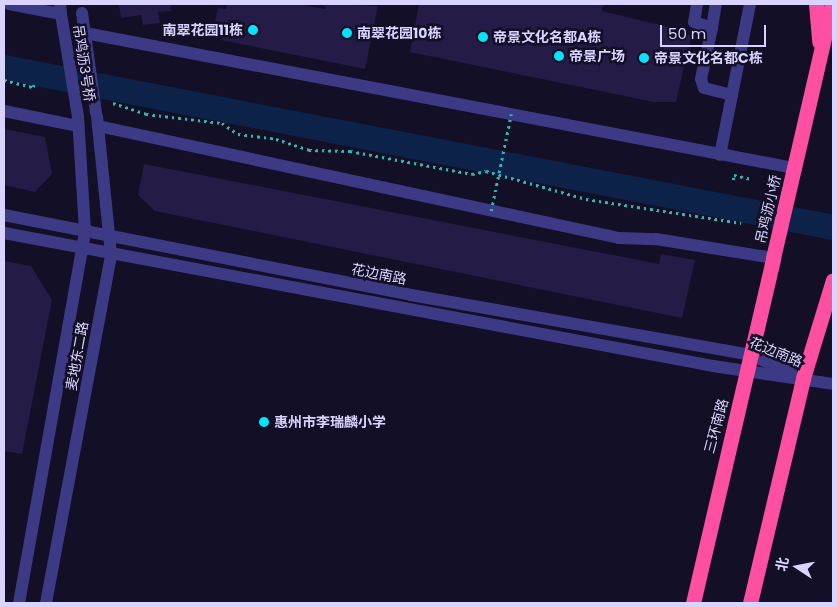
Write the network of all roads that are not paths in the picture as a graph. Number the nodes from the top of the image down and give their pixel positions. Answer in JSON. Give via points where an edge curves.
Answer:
{"nodes":[{"id":1,"x":9,"y":4,"type":"edge"},
{"id":2,"x":697,"y":4,"type":"edge"},
{"id":3,"x":716,"y":4,"type":"edge"},
{"id":4,"x":750,"y":4,"type":"edge"},
{"id":5,"x":816,"y":4,"type":"edge"},
{"id":6,"x":832,"y":4,"type":"edge"},
{"id":7,"x":82,"y":8,"type":"edge"},
{"id":8,"x":60,"y":9,"type":"edge"},
{"id":9,"x":712,"y":28,"type":"junction"},
{"id":10,"x":85,"y":33,"type":"junction"},
{"id":11,"x":820,"y":57,"type":"junction"},
{"id":12,"x":732,"y":95,"type":"junction"},
{"id":13,"x":4,"y":111,"type":"edge"},
{"id":14,"x":97,"y":119,"type":"junction"},
{"id":15,"x":78,"y":121,"type":"junction"},
{"id":16,"x":720,"y":154,"type":"junction"},
{"id":17,"x":794,"y":168,"type":"junction"},
{"id":18,"x":4,"y":215,"type":"edge"},
{"id":19,"x":85,"y":231,"type":"junction"},
{"id":20,"x":4,"y":233,"type":"edge"},
{"id":21,"x":108,"y":235,"type":"junction"},
{"id":22,"x":83,"y":248,"type":"junction"},
{"id":23,"x":111,"y":254,"type":"junction"},
{"id":24,"x":773,"y":258,"type":"junction"},
{"id":25,"x":833,"y":280,"type":"edge"},
{"id":26,"x":751,"y":355,"type":"junction"},
{"id":27,"x":747,"y":372,"type":"junction"},
{"id":28,"x":803,"y":378,"type":"junction"},
{"id":29,"x":833,"y":384,"type":"edge"},
{"id":30,"x":19,"y":603,"type":"edge"},
{"id":31,"x":46,"y":603,"type":"edge"},
{"id":32,"x":693,"y":603,"type":"edge"},
{"id":33,"x":751,"y":603,"type":"edge"}],
"edges":[{"from":1,"to":8,"type":"street"},
{"from":2,"to":9,"type":"street","via":[[694,22]]},
{"from":3,"to":9,"type":"street"},
{"from":4,"to":12,"type":"street"},
{"from":5,"to":11,"type":"highway"},
{"from":6,"to":11,"type":"highway"},
{"from":7,"to":10,"type":"street","name":"吊鸡沥3号桥","bridge":true},
{"from":8,"to":15,"type":"street","name":"吊鸡沥3号桥","bridge":true},
{"from":9,"to":12,"type":"street","via":[[701,79],[704,88]]},
{"from":10,"to":14,"type":"street","name":"吊鸡沥3号桥","bridge":true},
{"from":10,"to":16,"type":"street"},
{"from":11,"to":17,"type":"highway"},
{"from":12,"to":16,"type":"street"},
{"from":13,"to":15,"type":"street"},
{"from":14,"to":21,"type":"street","name":"麦地东二路"},
{"from":14,"to":24,"type":"street","via":[[619,238],[656,239]]},
{"from":15,"to":19,"type":"street","name":"麦地东二路"},
{"from":16,"to":17,"type":"street"},
{"from":17,"to":24,"type":"highway","name":"吊鸡沥小桥","bridge":true},
{"from":18,"to":19,"type":"street","name":"花边南路"},
{"from":19,"to":21,"type":"street","name":"花边南路"},
{"from":19,"to":22,"type":"street","name":"麦地东二路"},
{"from":20,"to":22,"type":"street","name":"花边南路"},
{"from":21,"to":23,"type":"street","name":"麦地东二路"},
{"from":21,"to":26,"type":"street","name":"花边南路","via":[[411,296]]},
{"from":22,"to":23,"type":"street","name":"花边南路"},
{"from":22,"to":30,"type":"street","name":"麦地东二路"},
{"from":23,"to":27,"type":"street","name":"花边南路"},
{"from":23,"to":31,"type":"street","name":"麦地东二路"},
{"from":24,"to":26,"type":"highway","name":"三环南路"},
{"from":25,"to":28,"type":"highway"},
{"from":26,"to":27,"type":"highway","name":"三环南路"},
{"from":26,"to":28,"type":"street","name":"花边南路"},
{"from":27,"to":28,"type":"street","name":"花边南路"},
{"from":27,"to":32,"type":"highway","name":"三环南路"},
{"from":28,"to":29,"type":"street"},
{"from":28,"to":33,"type":"highway"}]}
